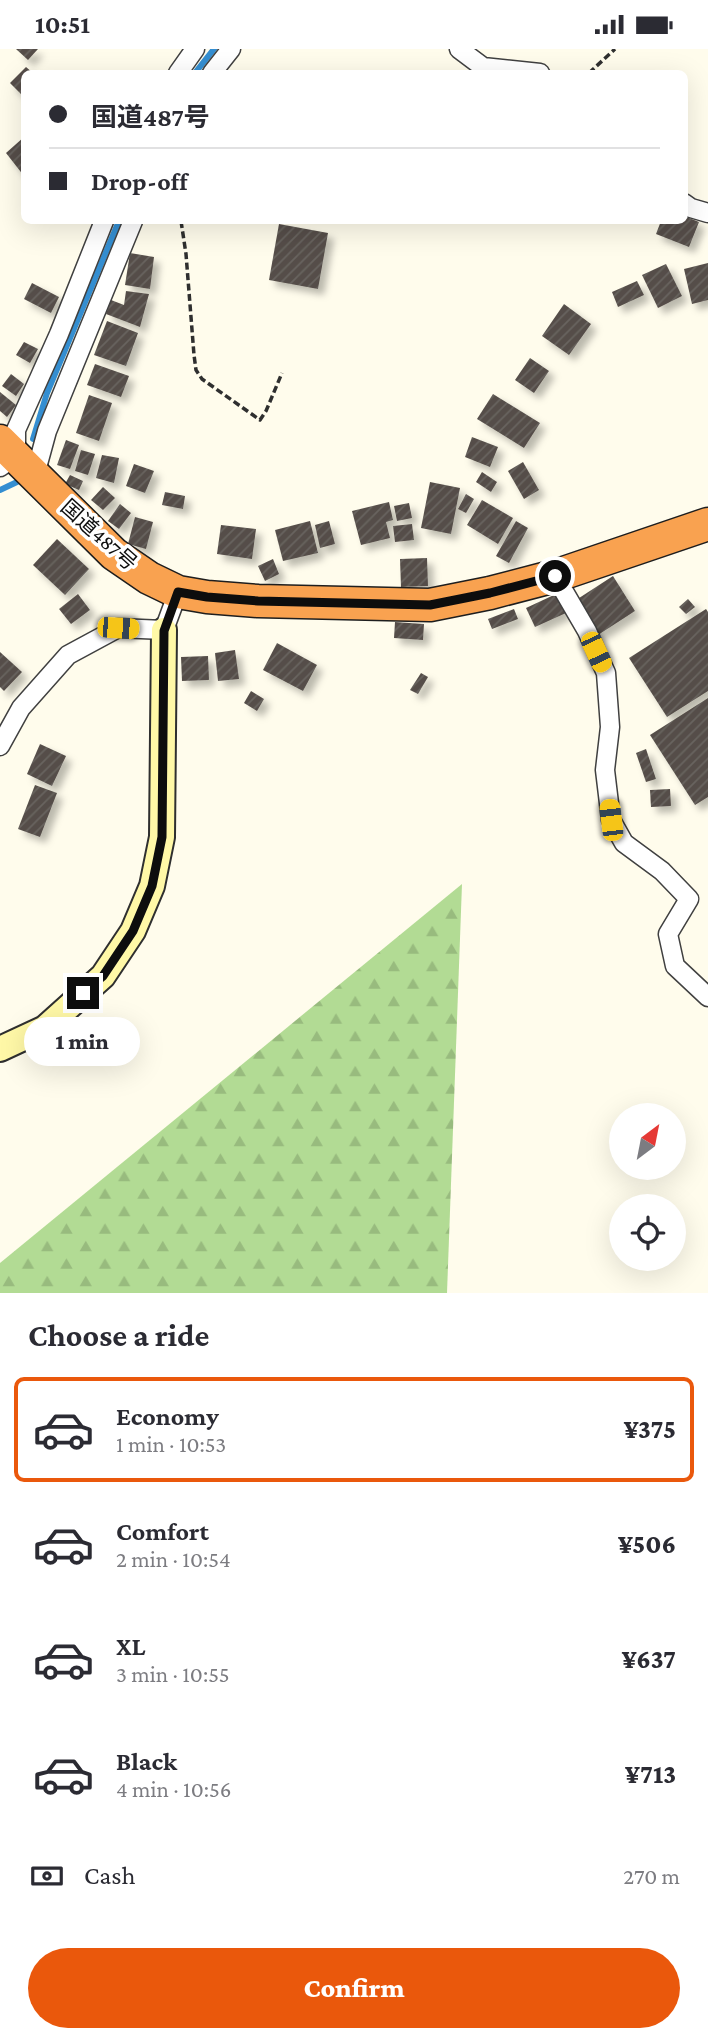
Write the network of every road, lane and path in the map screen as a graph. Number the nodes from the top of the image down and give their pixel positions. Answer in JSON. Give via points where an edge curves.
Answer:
{"nodes":[{"id":1,"x":195,"y":49,"type":"edge"},
{"id":2,"x":231,"y":49,"type":"edge"},
{"id":3,"x":459,"y":49,"type":"edge"},
{"id":4,"x":615,"y":49,"type":"edge"},
{"id":5,"x":179,"y":70,"type":"edge"},
{"id":6,"x":214,"y":70,"type":"edge"},
{"id":7,"x":506,"y":70,"type":"edge"},
{"id":8,"x":592,"y":70,"type":"edge"},
{"id":9,"x":688,"y":206,"type":"edge"},
{"id":10,"x":708,"y":213,"type":"edge"},
{"id":11,"x":103,"y":224,"type":"edge"},
{"id":12,"x":132,"y":224,"type":"edge"},
{"id":13,"x":181,"y":224,"type":"edge"},
{"id":14,"x":282,"y":373,"type":"dead end"},
{"id":15,"x":13,"y":460,"type":"edge"},
{"id":16,"x":708,"y":524,"type":"edge"},
{"id":17,"x":555,"y":576,"type":"junction"},
{"id":18,"x":178,"y":592,"type":"junction"},
{"id":19,"x":164,"y":631,"type":"junction"},
{"id":20,"x":0,"y":747,"type":"edge"},
{"id":21,"x":708,"y":996,"type":"edge"},
{"id":22,"x":0,"y":1049,"type":"edge"}],
"edges":[{"from":1,"to":5,"type":"street"},
{"from":2,"to":6,"type":"street"},
{"from":3,"to":7,"type":"street","via":[[483,68]]},
{"from":4,"to":8,"type":"path"},
{"from":9,"to":10,"type":"street"},
{"from":11,"to":15,"type":"street","via":[[16,430]]},
{"from":12,"to":15,"type":"street","via":[[47,431]]},
{"from":13,"to":14,"type":"path","via":[[194,355],[202,379],[260,421]]},
{"from":15,"to":18,"type":"highway","name":"国道487号","via":[[114,554]]},
{"from":16,"to":17,"type":"highway","name":"国道487号"},
{"from":17,"to":18,"type":"highway","name":"国道487号","via":[[430,605],[258,601]]},
{"from":17,"to":21,"type":"street","via":[[606,673],[610,727],[605,770],[611,820],[624,843],[662,871],[689,899],[668,933],[675,966]]},
{"from":18,"to":19,"type":"street"},
{"from":19,"to":20,"type":"street","via":[[118,628],[68,655],[21,708]]},
{"from":19,"to":22,"type":"street","via":[[162,837],[152,886],[133,931],[103,976],[45,1028]]}]}
